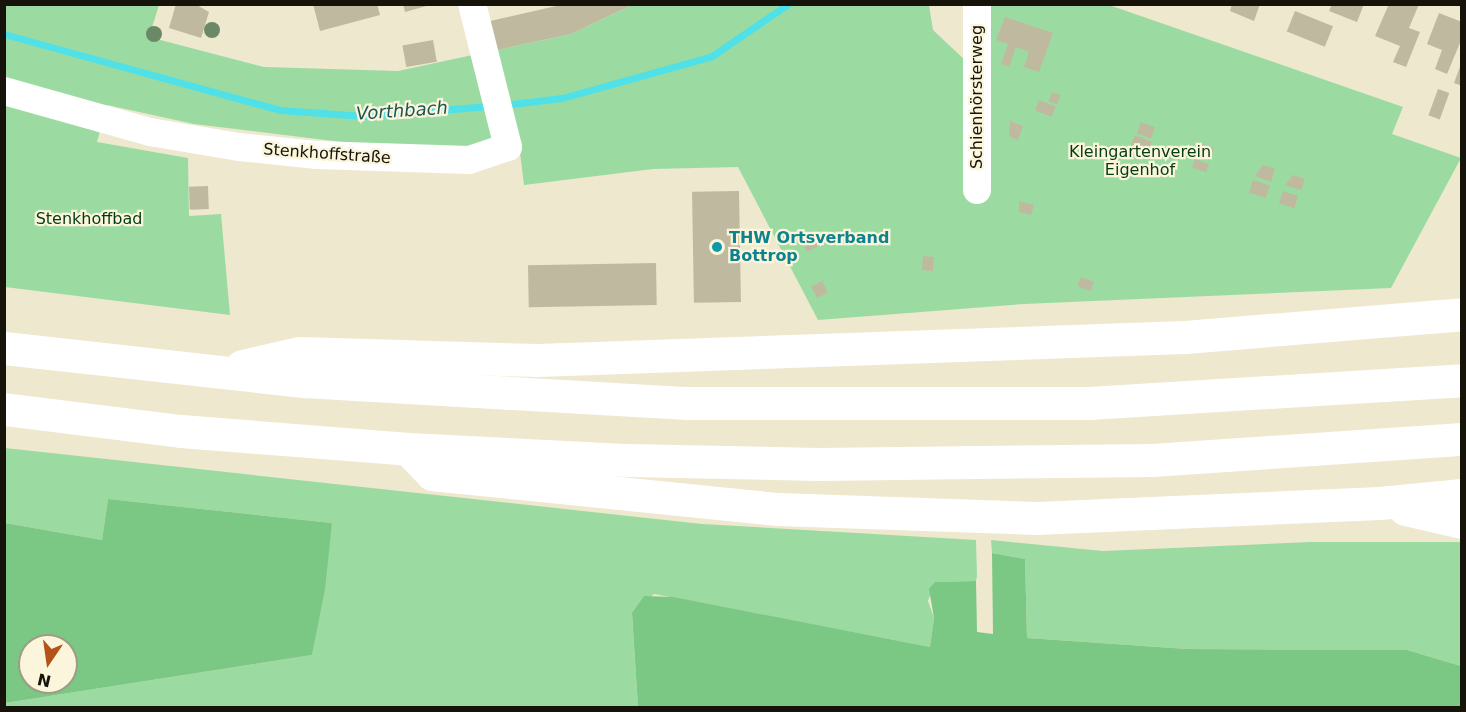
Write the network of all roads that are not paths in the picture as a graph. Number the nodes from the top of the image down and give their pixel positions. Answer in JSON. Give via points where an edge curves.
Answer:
{"nodes":[{"id":1,"x":472,"y":4,"type":"edge"},
{"id":2,"x":977,"y":4,"type":"edge"},
{"id":3,"x":4,"y":92,"type":"edge"},
{"id":4,"x":977,"y":190,"type":"dead end"},
{"id":5,"x":1461,"y":314,"type":"edge"},
{"id":6,"x":4,"y":348,"type":"edge"},
{"id":7,"x":217,"y":372,"type":"junction"},
{"id":8,"x":1461,"y":380,"type":"edge"},
{"id":9,"x":4,"y":409,"type":"edge"},
{"id":10,"x":1461,"y":439,"type":"edge"},
{"id":11,"x":408,"y":449,"type":"junction"},
{"id":12,"x":1461,"y":495,"type":"edge"},
{"id":13,"x":1380,"y":503,"type":"junction"},
{"id":14,"x":1461,"y":522,"type":"edge"}],
"edges":[{"from":1,"to":3,"type":"lane","name":"Stenkhoffstraße","via":[[508,147],[469,160],[317,155],[238,147],[150,132]]},
{"from":2,"to":4,"type":"lane","name":"Schienhörsterweg"},
{"from":5,"to":7,"type":"highway","via":[[1185,337],[550,359],[299,353]]},
{"from":6,"to":7,"type":"highway"},
{"from":7,"to":8,"type":"highway","via":[[459,393],[676,403],[965,405],[1089,403]]},
{"from":9,"to":11,"type":"highway","via":[[181,431]]},
{"from":10,"to":11,"type":"highway","via":[[1152,460],[987,463],[628,460]]},
{"from":11,"to":13,"type":"highway","via":[[432,474],[778,509],[1036,519]]},
{"from":12,"to":13,"type":"highway"},
{"from":13,"to":14,"type":"highway"}]}
